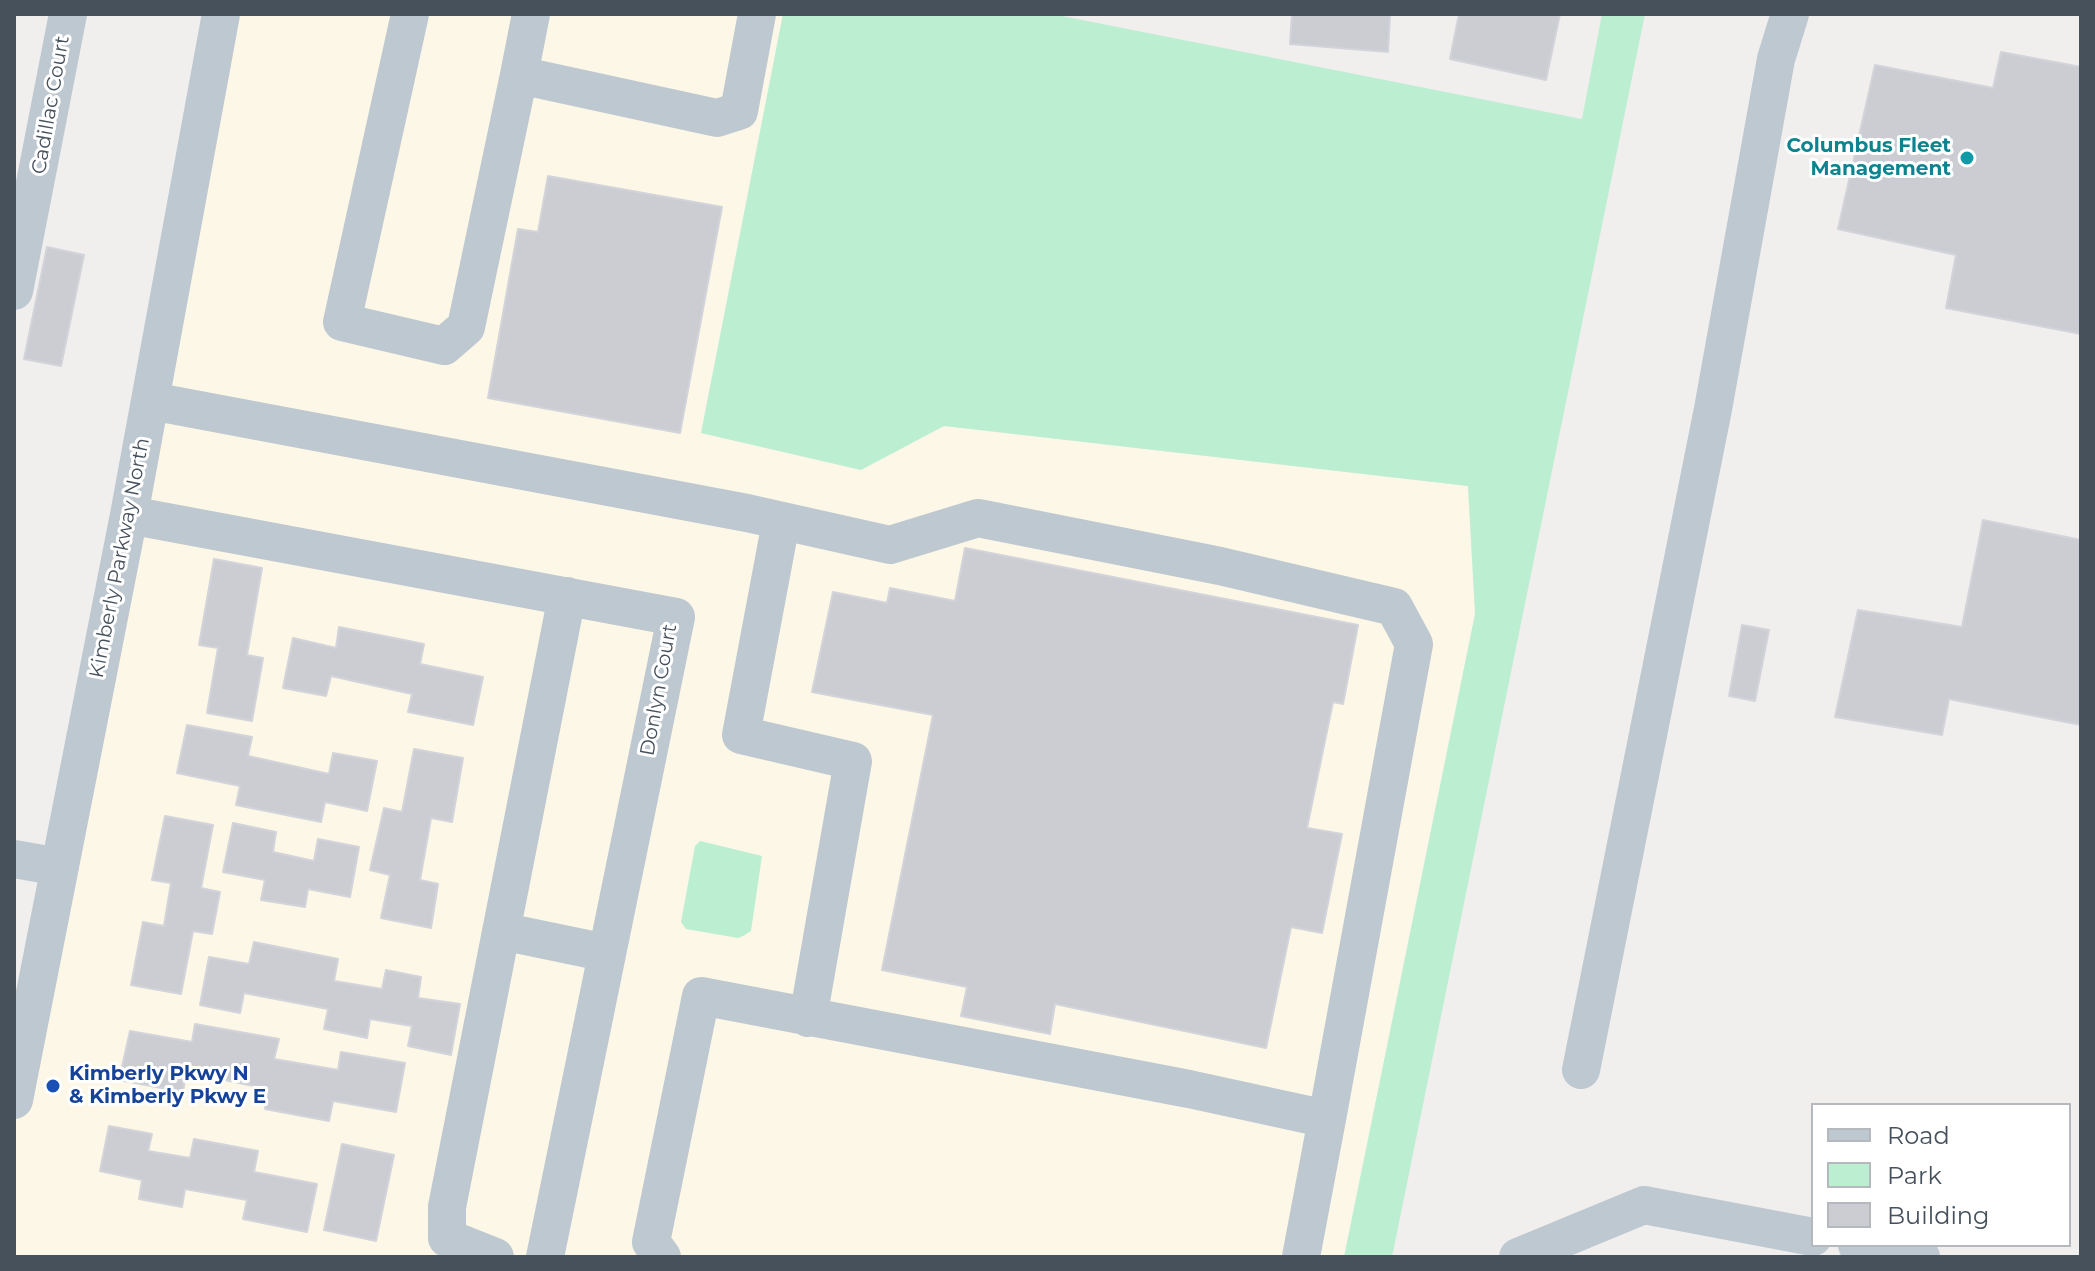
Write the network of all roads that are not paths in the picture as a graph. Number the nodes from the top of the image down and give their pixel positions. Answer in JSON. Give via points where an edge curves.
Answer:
{"nodes":[{"id":1,"x":68,"y":14,"type":"edge"},
{"id":2,"x":221,"y":14,"type":"edge"},
{"id":3,"x":410,"y":14,"type":"edge"},
{"id":4,"x":531,"y":14,"type":"edge"},
{"id":5,"x":757,"y":14,"type":"edge"},
{"id":6,"x":1790,"y":14,"type":"edge"},
{"id":7,"x":519,"y":75,"type":"junction"},
{"id":8,"x":14,"y":291,"type":"edge"},
{"id":9,"x":151,"y":401,"type":"junction"},
{"id":10,"x":129,"y":515,"type":"junction"},
{"id":11,"x":781,"y":522,"type":"junction"},
{"id":12,"x":567,"y":596,"type":"junction"},
{"id":13,"x":14,"y":859,"type":"edge"},
{"id":14,"x":60,"y":867,"type":"junction"},
{"id":15,"x":501,"y":931,"type":"junction"},
{"id":16,"x":607,"y":953,"type":"junction"},
{"id":17,"x":808,"y":1018,"type":"junction"},
{"id":18,"x":1581,"y":1070,"type":"dead end"},
{"id":19,"x":14,"y":1100,"type":"edge"},
{"id":20,"x":1327,"y":1119,"type":"junction"},
{"id":21,"x":1811,"y":1237,"type":"edge"},
{"id":22,"x":1868,"y":1247,"type":"edge"},
{"id":23,"x":495,"y":1257,"type":"edge"},
{"id":24,"x":545,"y":1257,"type":"edge"},
{"id":25,"x":662,"y":1257,"type":"edge"},
{"id":26,"x":1301,"y":1257,"type":"edge"},
{"id":27,"x":1518,"y":1257,"type":"edge"},
{"id":28,"x":1921,"y":1257,"type":"edge"}],
"edges":[{"from":1,"to":8,"type":"street","name":"Cadillac Court"},
{"from":2,"to":9,"type":"street","name":"Kimberly Parkway North"},
{"from":3,"to":7,"type":"street","via":[[342,322],[444,346],[466,327]]},
{"from":4,"to":7,"type":"street"},
{"from":5,"to":7,"type":"street","via":[[739,111],[717,118]]},
{"from":6,"to":18,"type":"street","via":[[1776,59],[1713,409]]},
{"from":9,"to":10,"type":"street","name":"Kimberly Parkway North"},
{"from":9,"to":11,"type":"street"},
{"from":10,"to":12,"type":"street","name":"Donlyn Court"},
{"from":10,"to":14,"type":"street","name":"Kimberly Parkway North"},
{"from":11,"to":17,"type":"street","via":[[741,735],[853,761]]},
{"from":11,"to":20,"type":"street","via":[[890,545],[978,518],[1394,607],[1414,644]]},
{"from":12,"to":15,"type":"street"},
{"from":12,"to":16,"type":"street","name":"Donlyn Court","via":[[676,617]]},
{"from":13,"to":14,"type":"street"},
{"from":14,"to":19,"type":"street","name":"Kimberly Parkway North"},
{"from":15,"to":16,"type":"street"},
{"from":15,"to":23,"type":"street","via":[[447,1207],[447,1238]]},
{"from":16,"to":24,"type":"street","name":"Donlyn Court"},
{"from":17,"to":20,"type":"street"},
{"from":17,"to":25,"type":"street","via":[[701,996],[651,1242]]},
{"from":20,"to":26,"type":"street"},
{"from":21,"to":27,"type":"street","via":[[1644,1205]]},
{"from":22,"to":28,"type":"street"}]}
